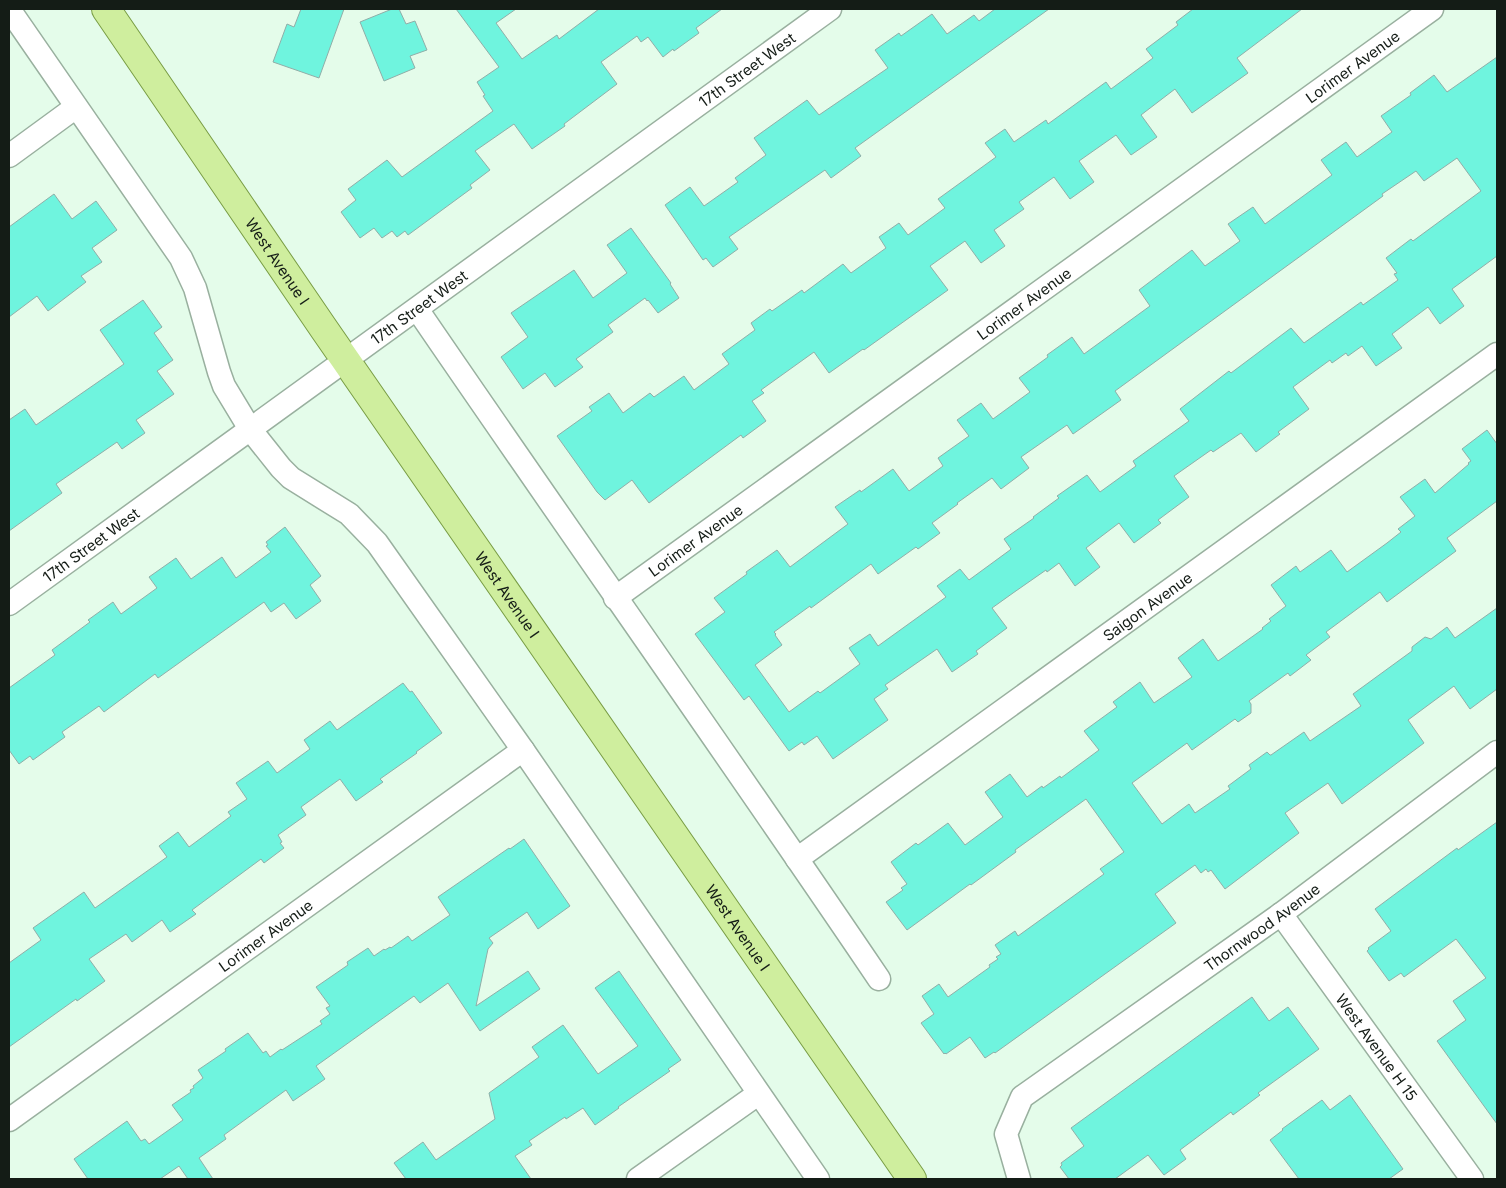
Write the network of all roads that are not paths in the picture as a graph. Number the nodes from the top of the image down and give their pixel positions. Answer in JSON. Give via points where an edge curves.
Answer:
{"nodes":[{"id":1,"x":9,"y":9,"type":"edge"},
{"id":2,"x":106,"y":9,"type":"edge"},
{"id":3,"x":830,"y":9,"type":"edge"},
{"id":4,"x":1432,"y":9,"type":"edge"},
{"id":5,"x":76,"y":107,"type":"junction"},
{"id":6,"x":9,"y":156,"type":"edge"},
{"id":7,"x":417,"y":309,"type":"junction"},
{"id":8,"x":1497,"y":354,"type":"edge"},
{"id":9,"x":346,"y":360,"type":"junction"},
{"id":10,"x":250,"y":428,"type":"junction"},
{"id":11,"x":615,"y":598,"type":"junction"},
{"id":12,"x":9,"y":604,"type":"edge"},
{"id":13,"x":523,"y":750,"type":"junction"},
{"id":14,"x":1497,"y":752,"type":"edge"},
{"id":15,"x":798,"y":859,"type":"junction"},
{"id":16,"x":1281,"y":914,"type":"junction"},
{"id":17,"x":879,"y":979,"type":"dead end"},
{"id":18,"x":758,"y":1094,"type":"junction"},
{"id":19,"x":9,"y":1120,"type":"edge"},
{"id":20,"x":638,"y":1179,"type":"edge"},
{"id":21,"x":818,"y":1179,"type":"edge"},
{"id":22,"x":912,"y":1179,"type":"edge"},
{"id":23,"x":1019,"y":1179,"type":"edge"},
{"id":24,"x":1472,"y":1179,"type":"edge"}],
"edges":[{"from":1,"to":5,"type":"street"},
{"from":2,"to":9,"type":"main road","name":"West Avenue I"},
{"from":3,"to":7,"type":"street","name":"17th Street West"},
{"from":4,"to":11,"type":"street","name":"Lorimer Avenue"},
{"from":5,"to":6,"type":"street"},
{"from":5,"to":10,"type":"street","via":[[181,258],[195,288],[224,386]]},
{"from":7,"to":9,"type":"street","name":"17th Street West"},
{"from":7,"to":11,"type":"street"},
{"from":8,"to":15,"type":"street","name":"Saigon Avenue"},
{"from":9,"to":10,"type":"street","name":"17th Street West"},
{"from":9,"to":22,"type":"main road","name":"West Avenue I"},
{"from":10,"to":12,"type":"street","name":"17th Street West"},
{"from":10,"to":13,"type":"street","via":[[291,478],[349,514],[377,543]]},
{"from":11,"to":15,"type":"street"},
{"from":13,"to":18,"type":"street"},
{"from":13,"to":19,"type":"street","name":"Lorimer Avenue"},
{"from":14,"to":16,"type":"street","name":"Thornwood Avenue"},
{"from":15,"to":17,"type":"street"},
{"from":16,"to":23,"type":"street","name":"Thornwood Avenue","via":[[1022,1097],[1006,1134]]},
{"from":16,"to":24,"type":"street","name":"West Avenue H 15"},
{"from":18,"to":20,"type":"street"},
{"from":18,"to":21,"type":"street"}]}
